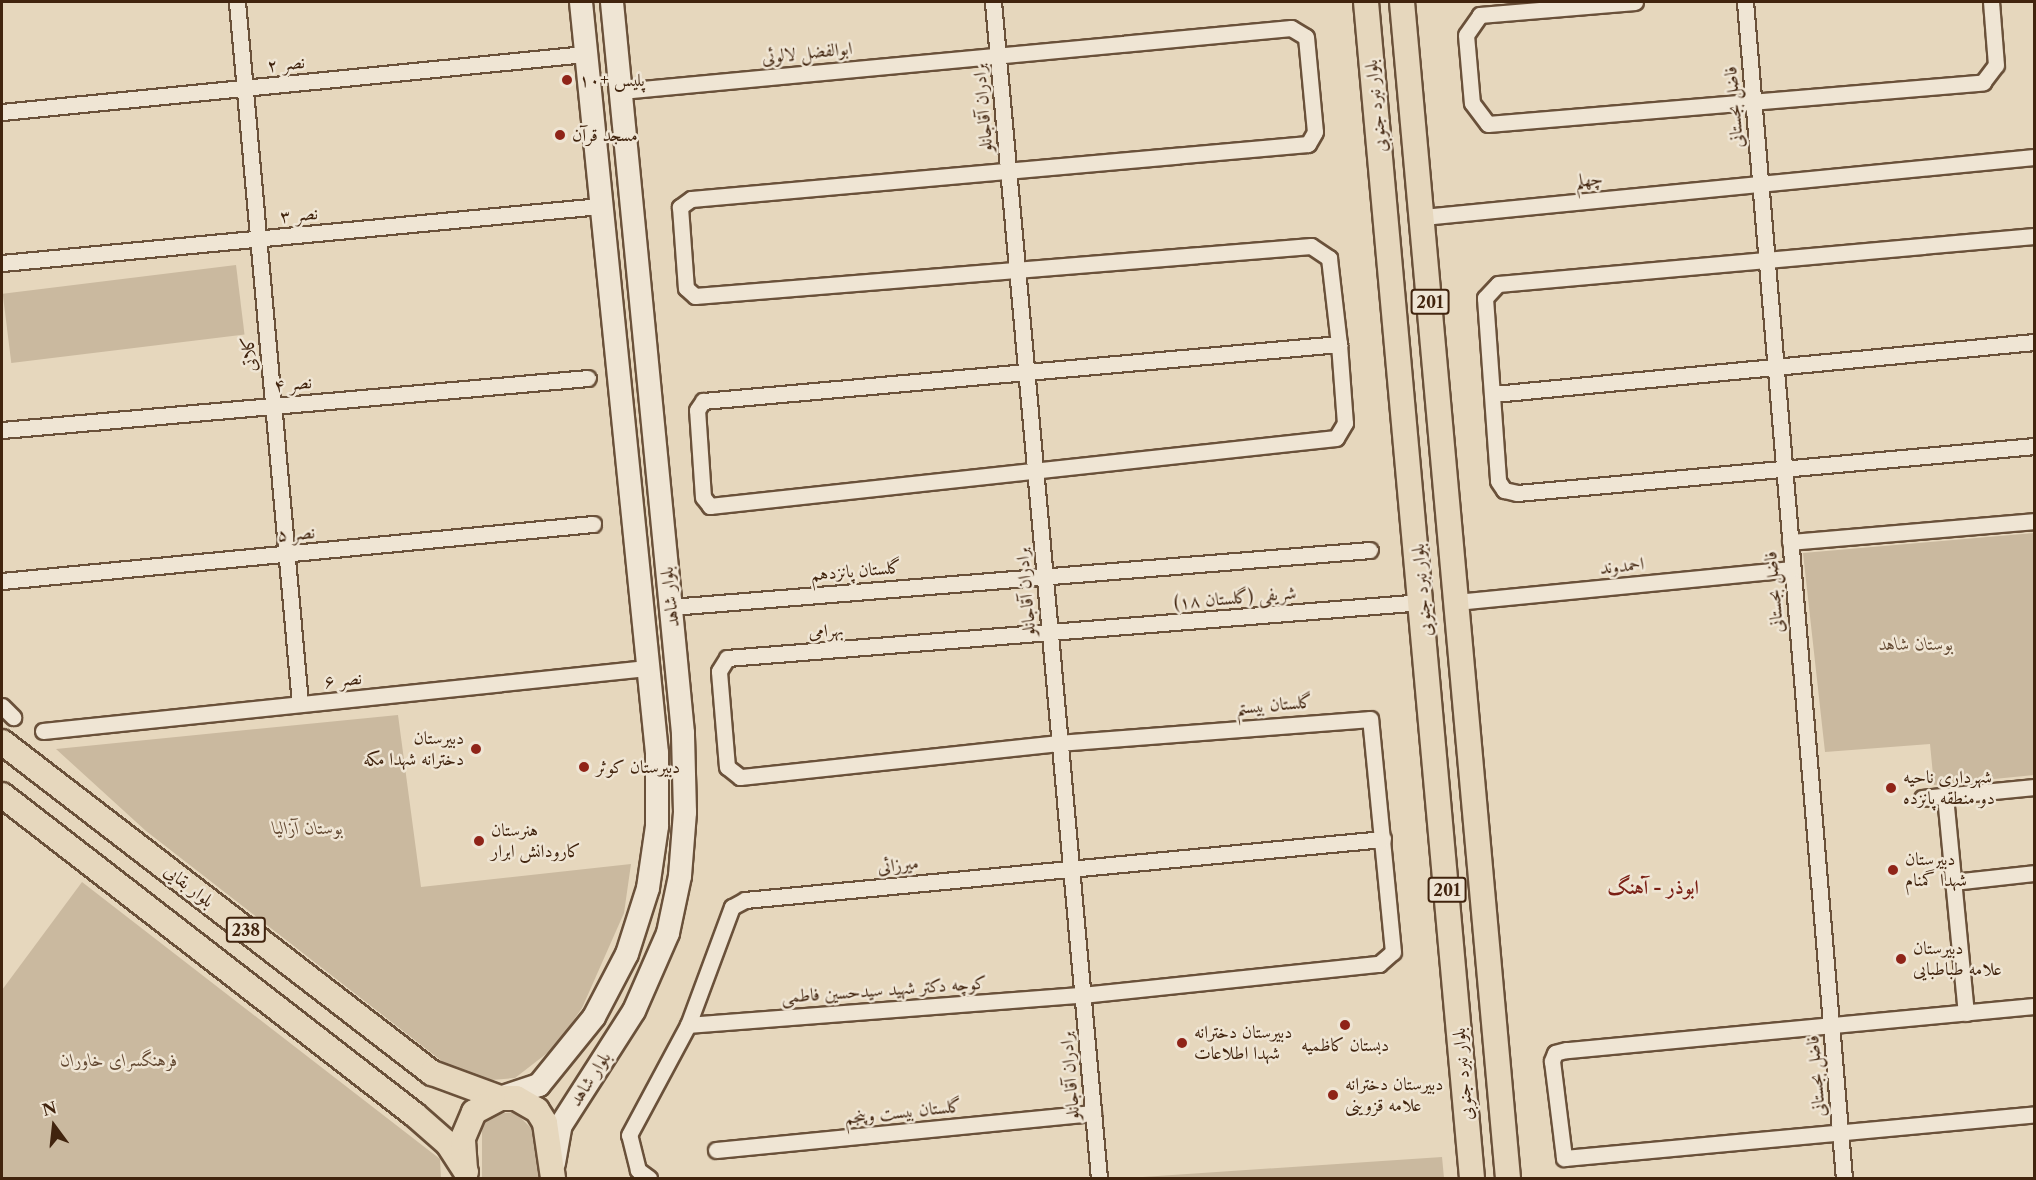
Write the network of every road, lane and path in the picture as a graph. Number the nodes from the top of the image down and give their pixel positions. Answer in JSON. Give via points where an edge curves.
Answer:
{"nodes":[{"id":1,"x":237,"y":2,"type":"edge"},
{"id":2,"x":581,"y":2,"type":"edge"},
{"id":3,"x":612,"y":2,"type":"edge"},
{"id":4,"x":993,"y":2,"type":"edge"},
{"id":5,"x":1366,"y":2,"type":"edge"},
{"id":6,"x":1402,"y":2,"type":"edge"},
{"id":7,"x":1635,"y":2,"type":"edge"},
{"id":8,"x":1745,"y":2,"type":"edge"},
{"id":9,"x":1991,"y":2,"type":"edge"},
{"id":10,"x":998,"y":54,"type":"junction"},
{"id":11,"x":575,"y":55,"type":"dead end"},
{"id":12,"x":245,"y":87,"type":"junction"},
{"id":13,"x":621,"y":91,"type":"junction"},
{"id":14,"x":1753,"y":102,"type":"junction"},
{"id":15,"x":2,"y":112,"type":"edge"},
{"id":16,"x":2034,"y":157,"type":"edge"},
{"id":17,"x":1008,"y":172,"type":"junction"},
{"id":18,"x":1760,"y":182,"type":"junction"},
{"id":19,"x":632,"y":203,"type":"junction"},
{"id":20,"x":601,"y":206,"type":"junction"},
{"id":21,"x":1423,"y":217,"type":"junction"},
{"id":22,"x":2034,"y":236,"type":"edge"},
{"id":23,"x":258,"y":238,"type":"junction"},
{"id":24,"x":1766,"y":261,"type":"junction"},
{"id":25,"x":2,"y":263,"type":"edge"},
{"id":26,"x":1017,"y":270,"type":"junction"},
{"id":27,"x":2034,"y":342,"type":"edge"},
{"id":28,"x":1339,"y":344,"type":"junction"},
{"id":29,"x":1775,"y":366,"type":"junction"},
{"id":30,"x":1026,"y":374,"type":"junction"},
{"id":31,"x":588,"y":378,"type":"dead end"},
{"id":32,"x":1494,"y":394,"type":"junction"},
{"id":33,"x":273,"y":406,"type":"junction"},
{"id":34,"x":2,"y":430,"type":"edge"},
{"id":35,"x":2034,"y":446,"type":"edge"},
{"id":36,"x":1784,"y":468,"type":"junction"},
{"id":37,"x":1035,"y":472,"type":"junction"},
{"id":38,"x":2034,"y":521,"type":"edge"},
{"id":39,"x":593,"y":524,"type":"dead end"},
{"id":40,"x":1790,"y":542,"type":"junction"},
{"id":41,"x":1370,"y":550,"type":"dead end"},
{"id":42,"x":286,"y":554,"type":"junction"},
{"id":43,"x":1792,"y":569,"type":"junction"},
{"id":44,"x":1044,"y":574,"type":"junction"},
{"id":45,"x":2,"y":581,"type":"edge"},
{"id":46,"x":1423,"y":602,"type":"junction"},
{"id":47,"x":1456,"y":602,"type":"junction"},
{"id":48,"x":671,"y":607,"type":"junction"},
{"id":49,"x":1050,"y":633,"type":"junction"},
{"id":50,"x":676,"y":664,"type":"junction"},
{"id":51,"x":647,"y":668,"type":"junction"},
{"id":52,"x":300,"y":704,"type":"junction"},
{"id":53,"x":2,"y":706,"type":"edge"},
{"id":54,"x":13,"y":717,"type":"dead end"},
{"id":55,"x":43,"y":730,"type":"dead end"},
{"id":56,"x":2,"y":742,"type":"edge"},
{"id":57,"x":1059,"y":743,"type":"junction"},
{"id":58,"x":2034,"y":787,"type":"edge"},
{"id":59,"x":2,"y":795,"type":"edge"},
{"id":60,"x":1945,"y":796,"type":"junction"},
{"id":61,"x":1922,"y":798,"type":"dead end"},
{"id":62,"x":1383,"y":839,"type":"junction"},
{"id":63,"x":1071,"y":868,"type":"junction"},
{"id":64,"x":2034,"y":873,"type":"edge"},
{"id":65,"x":1953,"y":882,"type":"junction"},
{"id":66,"x":1082,"y":994,"type":"junction"},
{"id":67,"x":2034,"y":1006,"type":"edge"},
{"id":68,"x":1966,"y":1013,"type":"junction"},
{"id":69,"x":688,"y":1025,"type":"junction"},
{"id":70,"x":1831,"y":1027,"type":"junction"},
{"id":71,"x":500,"y":1098,"type":"junction"},
{"id":72,"x":1093,"y":1113,"type":"junction"},
{"id":73,"x":2034,"y":1114,"type":"edge"},
{"id":74,"x":1840,"y":1132,"type":"junction"},
{"id":75,"x":716,"y":1150,"type":"dead end"},
{"id":76,"x":556,"y":1174,"type":"edge"},
{"id":77,"x":467,"y":1176,"type":"edge"},
{"id":78,"x":649,"y":1179,"type":"edge"},
{"id":79,"x":1099,"y":1179,"type":"edge"},
{"id":80,"x":1472,"y":1179,"type":"edge"},
{"id":81,"x":1508,"y":1179,"type":"edge"},
{"id":82,"x":1845,"y":1179,"type":"edge"}],
"edges":[{"from":1,"to":12,"type":"street","name":"کلاتی"},
{"from":2,"to":20,"type":"main road","name":"بلوار شاهد"},
{"from":3,"to":13,"type":"main road","name":"بلوار شاهد"},
{"from":4,"to":10,"type":"street","name":"برادران آقاجانلو"},
{"from":5,"to":46,"type":"main road","name":"بلوار نبرد جنوبی","number":"201"},
{"from":6,"to":21,"type":"main road","name":"بلوار نبرد جنوبی","number":"201"},
{"from":7,"to":14,"type":"street","via":[[1480,15],[1466,35],[1472,103],[1488,124]]},
{"from":8,"to":14,"type":"street","name":"فاضل بجستانی"},
{"from":9,"to":14,"type":"street","via":[[1996,65],[1983,82]]},
{"from":10,"to":13,"type":"street","name":"ابوالفضل لالوئی"},
{"from":10,"to":17,"type":"street","name":"برادران آقاجانلو"},
{"from":10,"to":17,"type":"street","name":"ابوالفضل لالوئی","via":[[1301,30],[1315,141]]},
{"from":11,"to":12,"type":"street","name":"نصر ۲"},
{"from":12,"to":15,"type":"street","name":"نصر ۲"},
{"from":12,"to":23,"type":"street","name":"کلاتی"},
{"from":13,"to":19,"type":"main road","name":"بلوار شاهد"},
{"from":14,"to":18,"type":"street","name":"فاضل بجستانی"},
{"from":16,"to":18,"type":"street","name":"چهلم"},
{"from":17,"to":26,"type":"street","name":"برادران آقاجانلو"},
{"from":17,"to":26,"type":"street","via":[[685,201],[680,207],[688,294]]},
{"from":18,"to":21,"type":"street","name":"چهلم"},
{"from":18,"to":24,"type":"street","name":"فاضل بجستانی"},
{"from":19,"to":20,"type":"main road"},
{"from":19,"to":48,"type":"main road","name":"بلوار شاهد"},
{"from":20,"to":23,"type":"street","name":"نصر ۳"},
{"from":20,"to":51,"type":"main road","name":"بلوار شاهد"},
{"from":21,"to":47,"type":"main road","name":"بلوار نبرد جنوبی","number":"201"},
{"from":22,"to":24,"type":"street"},
{"from":23,"to":25,"type":"street","name":"نصر ۳"},
{"from":23,"to":33,"type":"street","name":"کلاتی"},
{"from":24,"to":29,"type":"street","name":"فاضل بجستانی"},
{"from":24,"to":32,"type":"street","via":[[1498,284],[1485,298]]},
{"from":26,"to":28,"type":"street","via":[[1311,246],[1323,249],[1329,258]]},
{"from":26,"to":30,"type":"street","name":"برادران آقاجانلو"},
{"from":27,"to":29,"type":"street"},
{"from":28,"to":30,"type":"street"},
{"from":28,"to":37,"type":"street","via":[[1343,432],[1336,438]]},
{"from":29,"to":32,"type":"street"},
{"from":29,"to":36,"type":"street","name":"فاضل بجستانی"},
{"from":30,"to":37,"type":"street","name":"برادران آقاجانلو"},
{"from":30,"to":37,"type":"street","via":[[699,404],[705,503]]},
{"from":31,"to":33,"type":"street","name":"نصر ۴"},
{"from":32,"to":36,"type":"street","via":[[1498,481],[1504,490]]},
{"from":33,"to":34,"type":"street","name":"نصر ۴"},
{"from":33,"to":42,"type":"street","name":"کلاتی"},
{"from":35,"to":36,"type":"street"},
{"from":36,"to":40,"type":"street","name":"فاضل بجستانی"},
{"from":37,"to":44,"type":"street","name":"برادران آقاجانلو"},
{"from":38,"to":40,"type":"street"},
{"from":39,"to":42,"type":"street","name":"نصر ۵"},
{"from":40,"to":43,"type":"street","name":"فاضل بجستانی"},
{"from":41,"to":44,"type":"street","name":"گلستان پانزدهم"},
{"from":42,"to":45,"type":"street","name":"نصر ۵"},
{"from":42,"to":52,"type":"street","name":"کلاتی"},
{"from":43,"to":47,"type":"street","name":"احمدوند"},
{"from":43,"to":70,"type":"street","name":"فاضل بجستانی"},
{"from":44,"to":48,"type":"street","name":"گلستان پانزدهم"},
{"from":44,"to":49,"type":"street","name":"برادران آقاجانلو"},
{"from":46,"to":49,"type":"street","name":"شریفی (گلستان ۱۸)"},
{"from":46,"to":80,"type":"main road","name":"بلوار نبرد جنوبی","number":"201"},
{"from":47,"to":81,"type":"main road","name":"بلوار نبرد جنوبی","number":"201"},
{"from":48,"to":50,"type":"main road","name":"بلوار شاهد"},
{"from":49,"to":57,"type":"street","name":"برادران آقاجانلو"},
{"from":49,"to":57,"type":"street","name":"بهرامی","via":[[727,658],[719,671],[732,775]]},
{"from":50,"to":51,"type":"main road"},
{"from":50,"to":76,"type":"main road","name":"بلوار شاهد","via":[[685,812],[680,876],[668,933],[634,1011],[561,1125]]},
{"from":51,"to":52,"type":"street","name":"نصر ۶"},
{"from":51,"to":71,"type":"main road","name":"بلوار شاهد","via":[[657,753],[657,826],[648,888],[627,954],[567,1056],[539,1085]]},
{"from":52,"to":55,"type":"street","name":"نصر ۶"},
{"from":53,"to":54,"type":"street"},
{"from":56,"to":71,"type":"main road","name":"بلوار بقایی","number":"238","via":[[432,1073],[465,1090]]},
{"from":57,"to":62,"type":"street","name":"گلستان بیستم","via":[[1363,716],[1373,728]]},
{"from":57,"to":63,"type":"street","name":"برادران آقاجانلو"},
{"from":58,"to":60,"type":"street"},
{"from":59,"to":77,"type":"main road","number":"238","via":[[415,1115],[448,1144]]},
{"from":60,"to":61,"type":"street"},
{"from":60,"to":65,"type":"street"},
{"from":62,"to":63,"type":"street","name":"میرزائی"},
{"from":62,"to":66,"type":"street","name":"کوچه دکتر شهید سیدحسین فاطمی","via":[[1393,952],[1379,964]]},
{"from":63,"to":66,"type":"street","name":"برادران آقاجانلو"},
{"from":63,"to":69,"type":"street","name":"میرزائی","via":[[746,900],[732,908]]},
{"from":64,"to":65,"type":"street"},
{"from":65,"to":68,"type":"street"},
{"from":66,"to":69,"type":"street","name":"کوچه دکتر شهید سیدحسین فاطمی"},
{"from":66,"to":72,"type":"street","name":"برادران آقاجانلو"},
{"from":67,"to":68,"type":"street"},
{"from":68,"to":70,"type":"street"},
{"from":69,"to":78,"type":"street","via":[[629,1135],[638,1170]]},
{"from":70,"to":74,"type":"street","name":"فاضل بجستانی"},
{"from":70,"to":74,"type":"street","via":[[1555,1053],[1559,1150],[1564,1158]]},
{"from":71,"to":76,"type":"main road","name":"بلوار بقایی","via":[[516,1098],[537,1110]]},
{"from":71,"to":77,"type":"main road","via":[[474,1112],[467,1124]]},
{"from":72,"to":75,"type":"street","name":"گلستان بیست وپنجم"},
{"from":72,"to":79,"type":"street","name":"برادران آقاجانلو"},
{"from":73,"to":74,"type":"street"},
{"from":74,"to":82,"type":"street","name":"فاضل بجستانی"}]}
